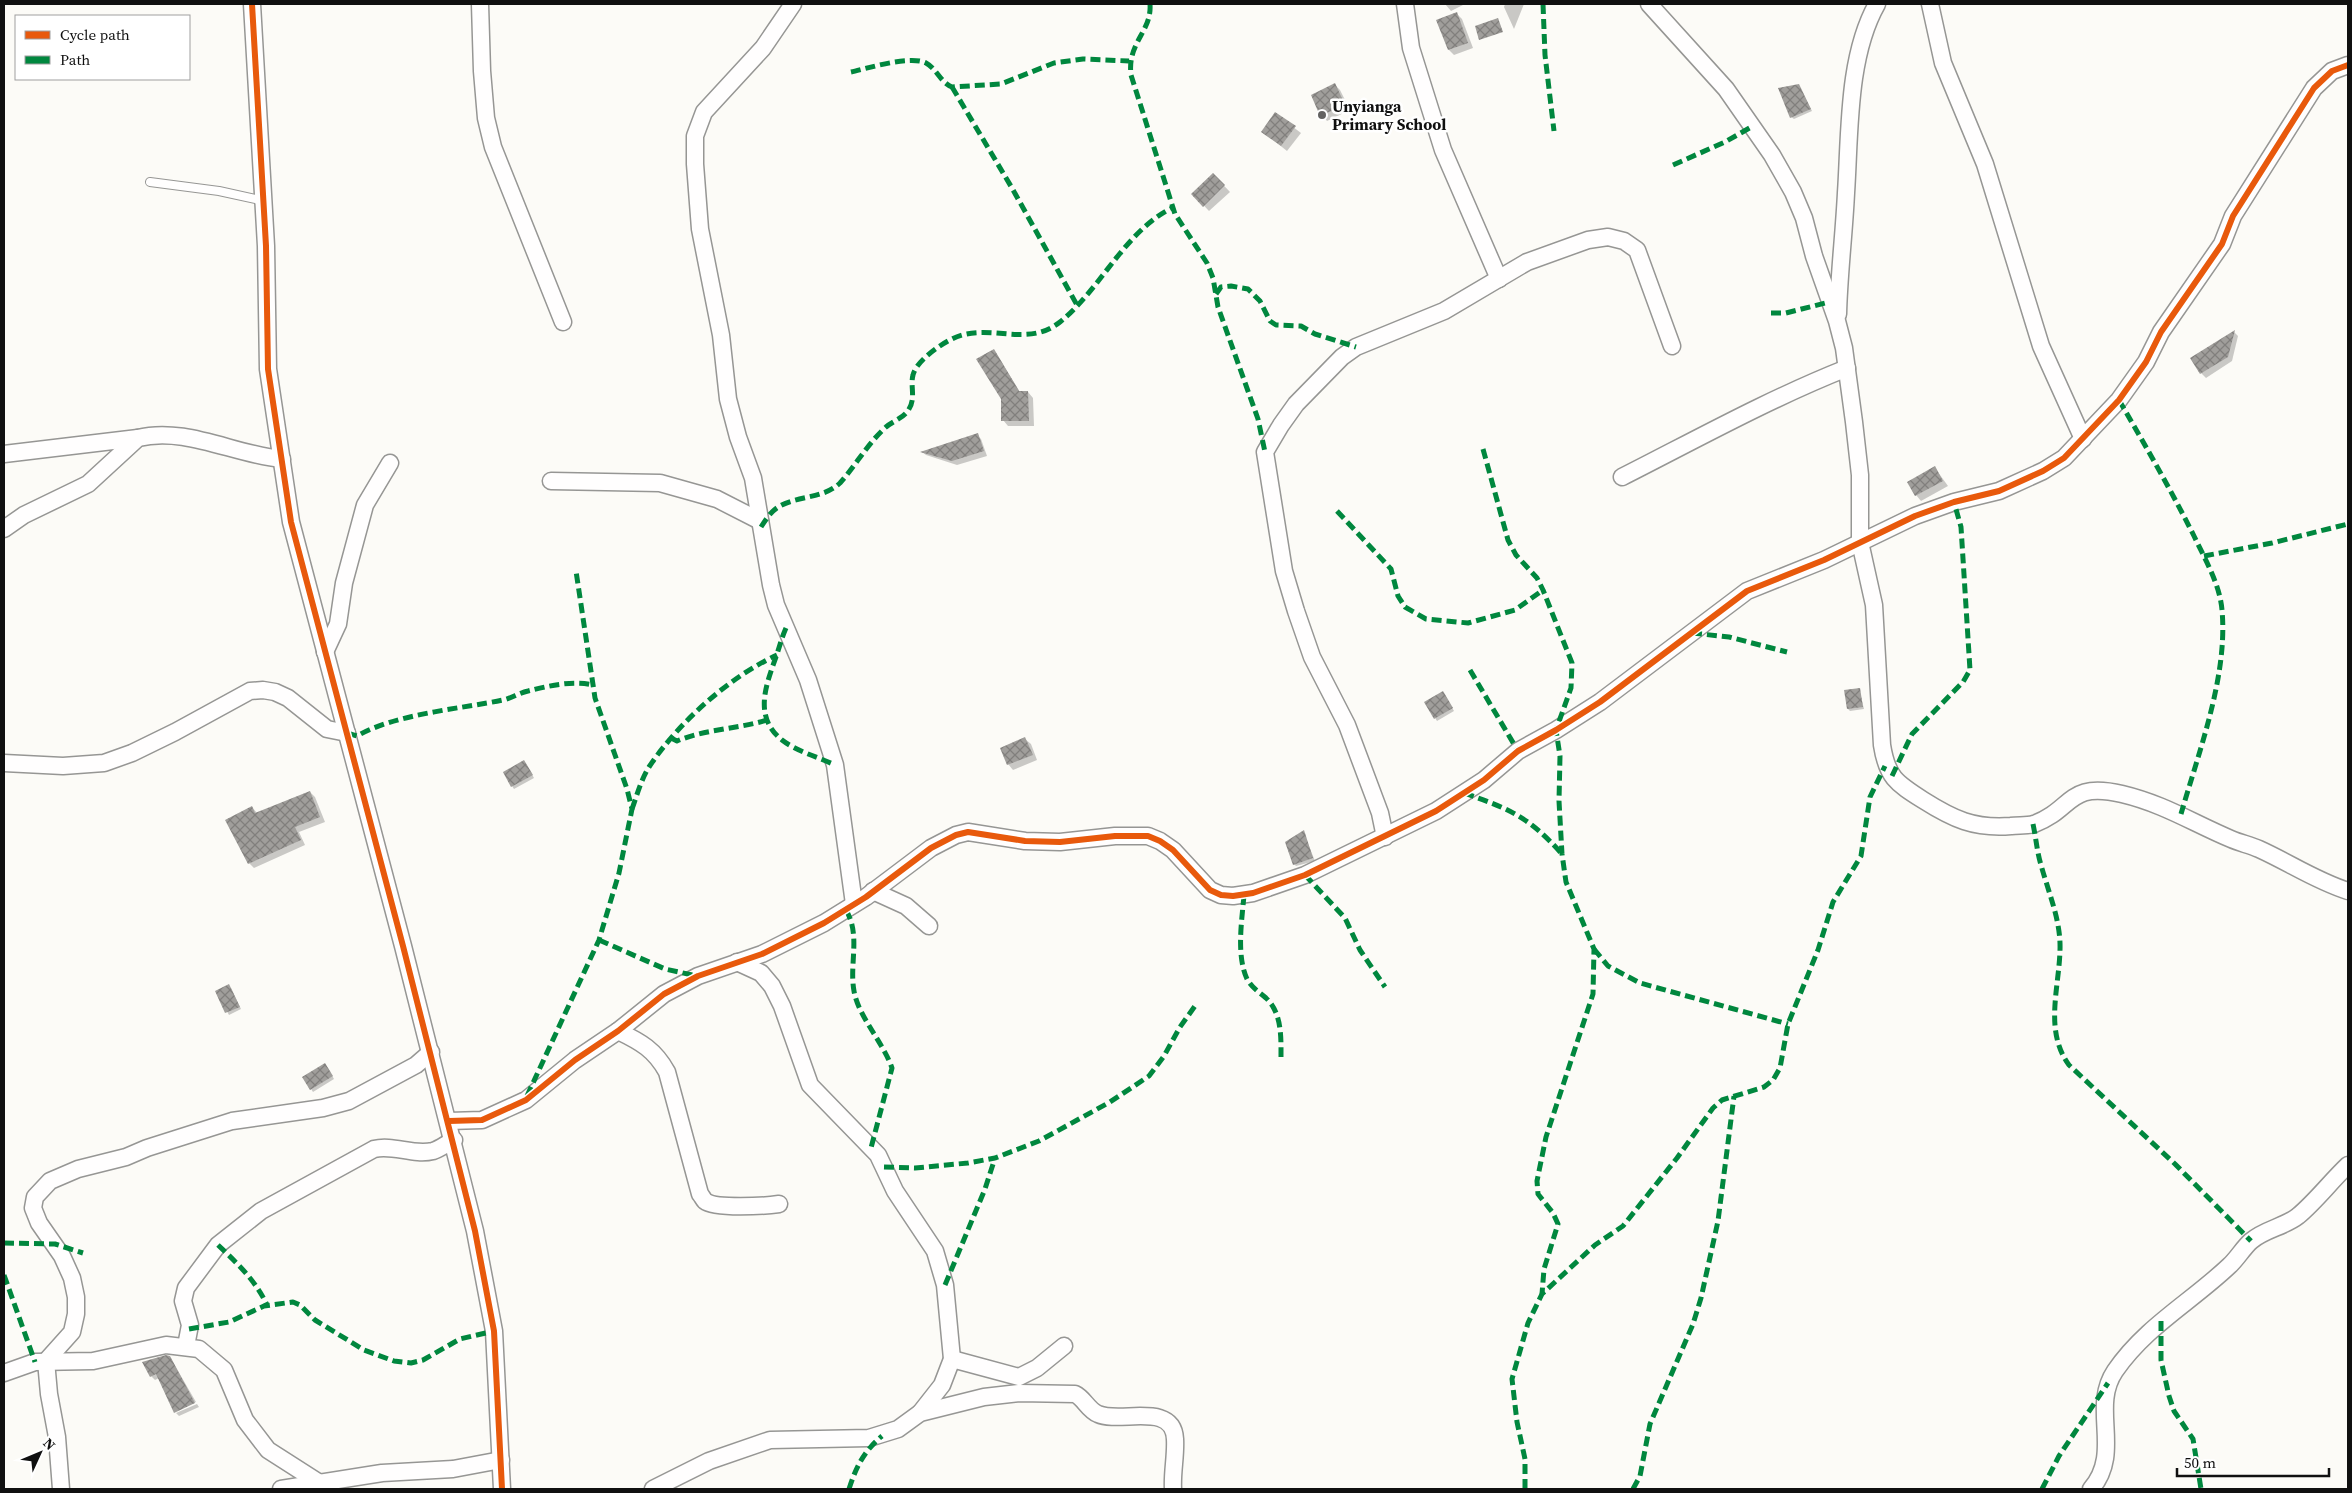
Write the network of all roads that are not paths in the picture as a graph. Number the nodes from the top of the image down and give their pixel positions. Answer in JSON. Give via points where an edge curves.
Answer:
{"nodes":[{"id":1,"x":252,"y":4,"type":"edge"},
{"id":2,"x":480,"y":4,"type":"edge"},
{"id":3,"x":793,"y":4,"type":"edge"},
{"id":4,"x":1405,"y":4,"type":"edge"},
{"id":5,"x":1649,"y":4,"type":"edge"},
{"id":6,"x":1877,"y":4,"type":"edge"},
{"id":7,"x":1930,"y":4,"type":"edge"},
{"id":8,"x":2348,"y":65,"type":"edge"},
{"id":9,"x":150,"y":182,"type":"dead end"},
{"id":10,"x":264,"y":201,"type":"junction"},
{"id":11,"x":1499,"y":280,"type":"junction"},
{"id":12,"x":1837,"y":321,"type":"junction"},
{"id":13,"x":563,"y":322,"type":"dead end"},
{"id":14,"x":1672,"y":346,"type":"dead end"},
{"id":15,"x":1847,"y":368,"type":"junction"},
{"id":16,"x":138,"y":438,"type":"junction"},
{"id":17,"x":2083,"y":439,"type":"junction"},
{"id":18,"x":4,"y":454,"type":"edge"},
{"id":19,"x":282,"y":459,"type":"junction"},
{"id":20,"x":390,"y":463,"type":"dead end"},
{"id":21,"x":1622,"y":477,"type":"dead end"},
{"id":22,"x":551,"y":481,"type":"dead end"},
{"id":23,"x":760,"y":521,"type":"junction"},
{"id":24,"x":4,"y":529,"type":"edge"},
{"id":25,"x":1860,"y":542,"type":"junction"},
{"id":26,"x":325,"y":652,"type":"junction"},
{"id":27,"x":348,"y":733,"type":"junction"},
{"id":28,"x":4,"y":763,"type":"edge"},
{"id":29,"x":1385,"y":837,"type":"junction"},
{"id":30,"x":873,"y":891,"type":"junction"},
{"id":31,"x":2348,"y":891,"type":"edge"},
{"id":32,"x":854,"y":904,"type":"junction"},
{"id":33,"x":929,"y":926,"type":"dead end"},
{"id":34,"x":737,"y":962,"type":"junction"},
{"id":35,"x":618,"y":1031,"type":"junction"},
{"id":36,"x":431,"y":1052,"type":"junction"},
{"id":37,"x":449,"y":1121,"type":"junction"},
{"id":38,"x":454,"y":1140,"type":"junction"},
{"id":39,"x":2348,"y":1164,"type":"edge"},
{"id":40,"x":779,"y":1204,"type":"dead end"},
{"id":41,"x":186,"y":1346,"type":"junction"},
{"id":42,"x":1064,"y":1346,"type":"dead end"},
{"id":43,"x":952,"y":1359,"type":"junction"},
{"id":44,"x":46,"y":1361,"type":"junction"},
{"id":45,"x":4,"y":1373,"type":"edge"},
{"id":46,"x":920,"y":1413,"type":"junction"},
{"id":47,"x":501,"y":1460,"type":"junction"},
{"id":48,"x":318,"y":1482,"type":"junction"},
{"id":49,"x":61,"y":1489,"type":"edge"},
{"id":50,"x":281,"y":1489,"type":"edge"},
{"id":51,"x":502,"y":1489,"type":"edge"},
{"id":52,"x":653,"y":1489,"type":"edge"},
{"id":53,"x":1173,"y":1489,"type":"edge"},
{"id":54,"x":2090,"y":1489,"type":"edge"}],
"edges":[{"from":1,"to":10,"type":"street"},
{"from":2,"to":13,"type":"street","via":[[482,80],[493,147]]},
{"from":3,"to":23,"type":"street","via":[[763,48],[704,112],[695,136],[700,229],[721,335],[728,399],[753,478]]},
{"from":4,"to":11,"type":"street","via":[[1411,48],[1443,150]]},
{"from":5,"to":12,"type":"street","via":[[1726,89],[1776,162],[1804,218]]},
{"from":6,"to":12,"type":"street","via":[[1868,19],[1851,105]]},
{"from":7,"to":17,"type":"street","via":[[1943,63],[1985,164],[2041,346]]},
{"from":8,"to":17,"type":"street","via":[[2332,71],[2314,88],[2234,216],[2222,244],[2161,332],[2146,362],[2119,400]]},
{"from":9,"to":10,"type":"lane"},
{"from":10,"to":19,"type":"street","via":[[268,369]]},
{"from":11,"to":14,"type":"street","via":[[1527,262],[1588,240],[1608,237],[1624,241],[1637,250]]},
{"from":11,"to":29,"type":"street","via":[[1444,311],[1342,357],[1296,404],[1265,452],[1284,571],[1296,611],[1312,657],[1347,725],[1380,814]]},
{"from":12,"to":15,"type":"street"},
{"from":15,"to":21,"type":"street","via":[[1727,421]]},
{"from":15,"to":25,"type":"street","via":[[1860,475]]},
{"from":16,"to":18,"type":"street"},
{"from":16,"to":19,"type":"street","via":[[194,439],[257,457]]},
{"from":16,"to":24,"type":"street","via":[[88,484],[24,515]]},
{"from":17,"to":25,"type":"street","via":[[2064,458],[2027,479],[1999,491],[1915,516]]},
{"from":19,"to":26,"type":"street","via":[[291,522]]},
{"from":20,"to":26,"type":"street","via":[[365,505],[350,557],[338,624]]},
{"from":22,"to":23,"type":"street","via":[[660,483],[717,499]]},
{"from":23,"to":32,"type":"street","via":[[776,605],[808,680],[835,764]]},
{"from":25,"to":29,"type":"street","via":[[1748,591],[1600,702],[1518,751],[1464,793]]},
{"from":25,"to":31,"type":"street","via":[[1874,605],[1885,766],[1904,788],[1961,821],[1975,826],[2002,827],[2033,824],[2075,795],[2102,790],[2122,794],[2181,814],[2232,840],[2259,849],[2323,883]]},
{"from":26,"to":27,"type":"street"},
{"from":27,"to":28,"type":"street","via":[[327,729],[276,692],[250,691],[132,753],[104,763],[64,766]]},
{"from":27,"to":36,"type":"street"},
{"from":29,"to":30,"type":"street","via":[[1305,875],[1253,893],[1233,896],[1210,890],[1173,850],[1148,836],[1060,842],[1025,841],[968,832],[931,848]]},
{"from":30,"to":32,"type":"street"},
{"from":30,"to":33,"type":"street","via":[[906,906]]},
{"from":32,"to":34,"type":"street","via":[[806,933]]},
{"from":34,"to":35,"type":"street","via":[[698,976],[664,994]]},
{"from":34,"to":43,"type":"street","via":[[761,974],[772,986],[810,1085],[878,1155],[895,1191],[935,1251],[945,1285]]},
{"from":35,"to":37,"type":"street","via":[[575,1060],[526,1100],[482,1120]]},
{"from":35,"to":40,"type":"street","via":[[648,1046],[660,1058],[667,1072],[700,1194],[705,1201],[742,1206]]},
{"from":36,"to":37,"type":"street"},
{"from":36,"to":44,"type":"street","via":[[416,1065],[349,1101],[323,1108],[232,1121],[126,1157],[78,1169],[40,1190],[33,1208],[62,1256],[76,1297],[72,1332]]},
{"from":37,"to":38,"type":"street"},
{"from":38,"to":41,"type":"street","via":[[432,1151],[374,1149],[249,1219],[218,1245],[186,1288],[183,1301],[190,1325]]},
{"from":38,"to":47,"type":"street","via":[[491,1305]]},
{"from":39,"to":54,"type":"street","via":[[2298,1216],[2251,1241],[2230,1266],[2161,1321],[2124,1359],[2108,1383],[2105,1466]]},
{"from":41,"to":44,"type":"street","via":[[166,1345],[93,1361]]},
{"from":41,"to":48,"type":"street","via":[[202,1350],[224,1370],[245,1420],[268,1450]]},
{"from":42,"to":43,"type":"street","via":[[1037,1368],[1019,1377]]},
{"from":43,"to":46,"type":"street","via":[[939,1391]]},
{"from":44,"to":45,"type":"street"},
{"from":44,"to":49,"type":"street"},
{"from":46,"to":52,"type":"street","via":[[898,1428],[869,1438],[770,1440],[708,1461]]},
{"from":46,"to":53,"type":"street","via":[[984,1397],[1066,1393],[1080,1396],[1097,1414],[1159,1418],[1173,1429]]},
{"from":47,"to":48,"type":"street","via":[[453,1469],[382,1473]]},
{"from":47,"to":51,"type":"street"},
{"from":48,"to":50,"type":"street"}]}
